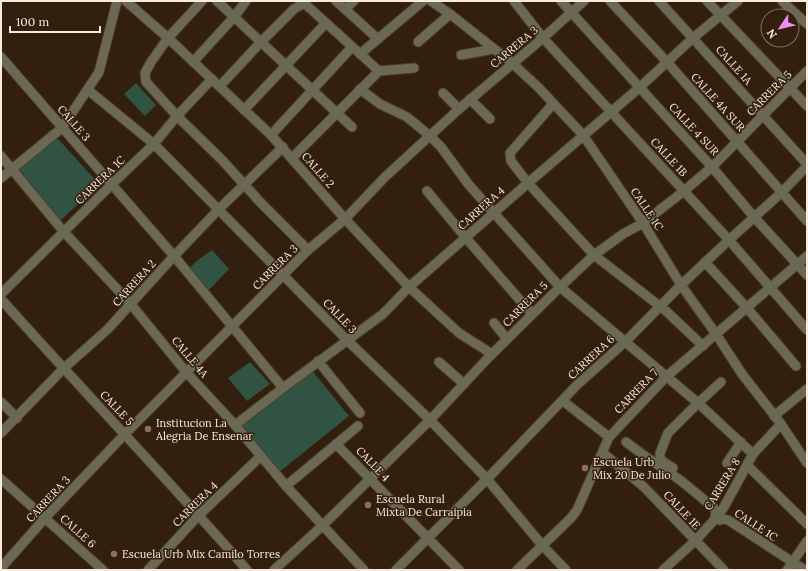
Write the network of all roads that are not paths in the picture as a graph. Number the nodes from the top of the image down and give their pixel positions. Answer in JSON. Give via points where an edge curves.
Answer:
{"nodes":[{"id":1,"x":117,"y":1,"type":"edge"},
{"id":2,"x":126,"y":1,"type":"edge"},
{"id":3,"x":202,"y":1,"type":"edge"},
{"id":4,"x":217,"y":1,"type":"edge"},
{"id":5,"x":246,"y":1,"type":"edge"},
{"id":6,"x":336,"y":1,"type":"edge"},
{"id":7,"x":354,"y":1,"type":"edge"},
{"id":8,"x":423,"y":1,"type":"edge"},
{"id":9,"x":431,"y":1,"type":"edge"},
{"id":10,"x":514,"y":1,"type":"edge"},
{"id":11,"x":561,"y":1,"type":"edge"},
{"id":12,"x":584,"y":1,"type":"edge"},
{"id":13,"x":610,"y":1,"type":"edge"},
{"id":14,"x":659,"y":1,"type":"edge"},
{"id":15,"x":707,"y":1,"type":"edge"},
{"id":16,"x":738,"y":1,"type":"edge"},
{"id":17,"x":782,"y":1,"type":"edge"},
{"id":18,"x":344,"y":9,"type":"junction"},
{"id":19,"x":571,"y":12,"type":"junction"},
{"id":20,"x":450,"y":14,"type":"junction"},
{"id":21,"x":720,"y":16,"type":"junction"},
{"id":22,"x":234,"y":17,"type":"junction"},
{"id":23,"x":326,"y":23,"type":"junction"},
{"id":24,"x":807,"y":24,"type":"edge"},
{"id":25,"x":168,"y":38,"type":"junction"},
{"id":26,"x":543,"y":38,"type":"junction"},
{"id":27,"x":693,"y":38,"type":"junction"},
{"id":28,"x":378,"y":39,"type":"junction"},
{"id":29,"x":261,"y":42,"type":"junction"},
{"id":30,"x":418,"y":42,"type":"dead end"},
{"id":31,"x":352,"y":47,"type":"junction"},
{"id":32,"x":494,"y":49,"type":"junction"},
{"id":33,"x":360,"y":54,"type":"junction"},
{"id":34,"x":461,"y":55,"type":"dead end"},
{"id":35,"x":1,"y":57,"type":"edge"},
{"id":36,"x":193,"y":62,"type":"junction"},
{"id":37,"x":667,"y":62,"type":"junction"},
{"id":38,"x":512,"y":63,"type":"junction"},
{"id":39,"x":286,"y":65,"type":"junction"},
{"id":40,"x":414,"y":68,"type":"dead end"},
{"id":41,"x":380,"y":70,"type":"junction"},
{"id":42,"x":807,"y":72,"type":"edge"},
{"id":43,"x":212,"y":79,"type":"junction"},
{"id":44,"x":90,"y":86,"type":"junction"},
{"id":45,"x":220,"y":86,"type":"junction"},
{"id":46,"x":640,"y":88,"type":"junction"},
{"id":47,"x":360,"y":89,"type":"junction"},
{"id":48,"x":790,"y":89,"type":"junction"},
{"id":49,"x":313,"y":90,"type":"junction"},
{"id":50,"x":443,"y":93,"type":"dead end"},
{"id":51,"x":470,"y":99,"type":"junction"},
{"id":52,"x":554,"y":104,"type":"junction"},
{"id":53,"x":807,"y":106,"type":"edge"},
{"id":54,"x":459,"y":109,"type":"junction"},
{"id":55,"x":244,"y":110,"type":"junction"},
{"id":56,"x":611,"y":112,"type":"junction"},
{"id":57,"x":336,"y":113,"type":"junction"},
{"id":58,"x":177,"y":116,"type":"junction"},
{"id":59,"x":764,"y":116,"type":"junction"},
{"id":60,"x":490,"y":119,"type":"dead end"},
{"id":61,"x":352,"y":127,"type":"dead end"},
{"id":62,"x":62,"y":128,"type":"junction"},
{"id":63,"x":271,"y":135,"type":"junction"},
{"id":64,"x":583,"y":135,"type":"junction"},
{"id":65,"x":430,"y":136,"type":"junction"},
{"id":66,"x":737,"y":141,"type":"junction"},
{"id":67,"x":156,"y":142,"type":"junction"},
{"id":68,"x":283,"y":147,"type":"junction"},
{"id":69,"x":1,"y":156,"type":"edge"},
{"id":70,"x":292,"y":158,"type":"junction"},
{"id":71,"x":807,"y":165,"type":"edge"},
{"id":72,"x":712,"y":167,"type":"junction"},
{"id":73,"x":12,"y":169,"type":"junction"},
{"id":74,"x":1,"y":178,"type":"edge"},
{"id":75,"x":528,"y":183,"type":"junction"},
{"id":76,"x":112,"y":184,"type":"junction"},
{"id":77,"x":243,"y":185,"type":"junction"},
{"id":78,"x":427,"y":191,"type":"dead end"},
{"id":79,"x":684,"y":191,"type":"junction"},
{"id":80,"x":781,"y":193,"type":"junction"},
{"id":81,"x":218,"y":209,"type":"junction"},
{"id":82,"x":494,"y":213,"type":"junction"},
{"id":83,"x":754,"y":217,"type":"junction"},
{"id":84,"x":345,"y":219,"type":"junction"},
{"id":85,"x":807,"y":221,"type":"edge"},
{"id":86,"x":643,"y":223,"type":"junction"},
{"id":87,"x":64,"y":232,"type":"junction"},
{"id":88,"x":466,"y":238,"type":"junction"},
{"id":89,"x":729,"y":240,"type":"junction"},
{"id":90,"x":305,"y":254,"type":"junction"},
{"id":91,"x":594,"y":255,"type":"junction"},
{"id":92,"x":174,"y":256,"type":"junction"},
{"id":93,"x":807,"y":256,"type":"edge"},
{"id":94,"x":705,"y":262,"type":"junction"},
{"id":95,"x":797,"y":264,"type":"junction"},
{"id":96,"x":807,"y":275,"type":"edge"},
{"id":97,"x":284,"y":276,"type":"junction"},
{"id":98,"x":681,"y":285,"type":"junction"},
{"id":99,"x":409,"y":287,"type":"junction"},
{"id":100,"x":560,"y":287,"type":"junction"},
{"id":101,"x":770,"y":287,"type":"junction"},
{"id":102,"x":1,"y":294,"type":"edge"},
{"id":103,"x":1,"y":299,"type":"edge"},
{"id":104,"x":130,"y":304,"type":"junction"},
{"id":105,"x":661,"y":307,"type":"junction"},
{"id":106,"x":747,"y":308,"type":"junction"},
{"id":107,"x":532,"y":314,"type":"junction"},
{"id":108,"x":494,"y":323,"type":"dead end"},
{"id":109,"x":232,"y":326,"type":"junction"},
{"id":110,"x":807,"y":330,"type":"edge"},
{"id":111,"x":716,"y":334,"type":"junction"},
{"id":112,"x":508,"y":339,"type":"junction"},
{"id":113,"x":347,"y":340,"type":"junction"},
{"id":114,"x":626,"y":341,"type":"junction"},
{"id":115,"x":703,"y":346,"type":"junction"},
{"id":116,"x":490,"y":356,"type":"junction"},
{"id":117,"x":318,"y":361,"type":"junction"},
{"id":118,"x":439,"y":362,"type":"dead end"},
{"id":119,"x":796,"y":366,"type":"dead end"},
{"id":120,"x":63,"y":369,"type":"junction"},
{"id":121,"x":186,"y":372,"type":"junction"},
{"id":122,"x":667,"y":376,"type":"junction"},
{"id":123,"x":721,"y":382,"type":"dead end"},
{"id":124,"x":464,"y":384,"type":"junction"},
{"id":125,"x":283,"y":388,"type":"junction"},
{"id":126,"x":807,"y":389,"type":"edge"},
{"id":127,"x":562,"y":401,"type":"junction"},
{"id":128,"x":1,"y":402,"type":"edge"},
{"id":129,"x":698,"y":403,"type":"junction"},
{"id":130,"x":360,"y":413,"type":"dead end"},
{"id":131,"x":774,"y":416,"type":"junction"},
{"id":132,"x":17,"y":418,"type":"junction"},
{"id":133,"x":430,"y":420,"type":"junction"},
{"id":134,"x":781,"y":424,"type":"junction"},
{"id":135,"x":235,"y":426,"type":"junction"},
{"id":136,"x":358,"y":426,"type":"dead end"},
{"id":137,"x":614,"y":432,"type":"junction"},
{"id":138,"x":1,"y":433,"type":"edge"},
{"id":139,"x":125,"y":434,"type":"junction"},
{"id":140,"x":626,"y":442,"type":"dead end"},
{"id":141,"x":741,"y":442,"type":"junction"},
{"id":142,"x":336,"y":444,"type":"junction"},
{"id":143,"x":602,"y":453,"type":"junction"},
{"id":144,"x":753,"y":454,"type":"junction"},
{"id":145,"x":261,"y":456,"type":"junction"},
{"id":146,"x":728,"y":463,"type":"dead end"},
{"id":147,"x":807,"y":463,"type":"edge"},
{"id":148,"x":747,"y":465,"type":"junction"},
{"id":149,"x":678,"y":471,"type":"dead end"},
{"id":150,"x":1,"y":479,"type":"edge"},
{"id":151,"x":370,"y":479,"type":"junction"},
{"id":152,"x":487,"y":479,"type":"junction"},
{"id":153,"x":286,"y":486,"type":"junction"},
{"id":154,"x":199,"y":515,"type":"junction"},
{"id":155,"x":717,"y":517,"type":"junction"},
{"id":156,"x":45,"y":518,"type":"junction"},
{"id":157,"x":807,"y":524,"type":"edge"},
{"id":158,"x":322,"y":526,"type":"junction"},
{"id":159,"x":428,"y":538,"type":"junction"},
{"id":160,"x":695,"y":541,"type":"junction"},
{"id":161,"x":807,"y":541,"type":"edge"},
{"id":162,"x":542,"y":545,"type":"junction"},
{"id":163,"x":790,"y":566,"type":"edge"},
{"id":164,"x":1,"y":568,"type":"edge"},
{"id":165,"x":103,"y":570,"type":"edge"},
{"id":166,"x":148,"y":570,"type":"edge"},
{"id":167,"x":247,"y":570,"type":"edge"},
{"id":168,"x":274,"y":570,"type":"edge"},
{"id":169,"x":364,"y":570,"type":"edge"},
{"id":170,"x":396,"y":570,"type":"edge"},
{"id":171,"x":459,"y":570,"type":"edge"},
{"id":172,"x":517,"y":570,"type":"edge"},
{"id":173,"x":566,"y":570,"type":"edge"},
{"id":174,"x":663,"y":570,"type":"edge"},
{"id":175,"x":724,"y":570,"type":"edge"},
{"id":176,"x":805,"y":570,"type":"edge"}],
"edges":[{"from":1,"to":44,"type":"street","via":[[98,72]]},
{"from":2,"to":25,"type":"street","name":"CALLE 2"},
{"from":3,"to":25,"type":"street"},
{"from":4,"to":22,"type":"street"},
{"from":5,"to":22,"type":"street"},
{"from":6,"to":18,"type":"street"},
{"from":7,"to":18,"type":"street"},
{"from":8,"to":28,"type":"street"},
{"from":9,"to":20,"type":"street","name":"CALLE 1C"},
{"from":10,"to":26,"type":"street","name":"CALLE 1B"},
{"from":11,"to":19,"type":"street","name":"CALLE 4 SUR"},
{"from":12,"to":19,"type":"street","name":"CARRERA 3"},
{"from":13,"to":37,"type":"street","name":"CALLE 4A SUR"},
{"from":14,"to":27,"type":"street","name":"CALLE 1A"},
{"from":15,"to":21,"type":"street"},
{"from":16,"to":21,"type":"street","name":"CARRERA 4"},
{"from":17,"to":24,"type":"street"},
{"from":18,"to":28,"type":"street"},
{"from":19,"to":26,"type":"street","name":"CARRERA 3"},
{"from":19,"to":46,"type":"street","name":"CALLE 4 SUR"},
{"from":20,"to":30,"type":"street"},
{"from":20,"to":32,"type":"street","name":"CALLE 1C"},
{"from":21,"to":27,"type":"street","name":"CARRERA 4"},
{"from":21,"to":48,"type":"street"},
{"from":22,"to":29,"type":"street"},
{"from":22,"to":36,"type":"street"},
{"from":23,"to":29,"type":"street","via":[[306,4],[301,3]]},
{"from":23,"to":31,"type":"street"},
{"from":23,"to":39,"type":"street"},
{"from":25,"to":36,"type":"street","name":"CALLE 2"},
{"from":25,"to":58,"type":"street","via":[[148,67],[145,77]]},
{"from":26,"to":38,"type":"street","name":"CARRERA 3"},
{"from":26,"to":56,"type":"street","name":"CALLE 1B"},
{"from":27,"to":37,"type":"street","name":"CARRERA 4"},
{"from":27,"to":59,"type":"street","name":"CALLE 1A"},
{"from":28,"to":33,"type":"street"},
{"from":29,"to":39,"type":"street"},
{"from":29,"to":45,"type":"street"},
{"from":31,"to":33,"type":"street"},
{"from":31,"to":49,"type":"street"},
{"from":32,"to":34,"type":"street"},
{"from":32,"to":38,"type":"street","name":"CALLE 1C"},
{"from":33,"to":41,"type":"street"},
{"from":35,"to":62,"type":"street","name":"CALLE 3"},
{"from":36,"to":43,"type":"street","name":"CALLE 2"},
{"from":37,"to":46,"type":"street","name":"CARRERA 4"},
{"from":37,"to":66,"type":"street","name":"CALLE 4A SUR"},
{"from":38,"to":51,"type":"street","name":"CARRERA 3"},
{"from":38,"to":52,"type":"street","name":"CALLE 1C"},
{"from":39,"to":49,"type":"street"},
{"from":39,"to":55,"type":"street"},
{"from":40,"to":41,"type":"street"},
{"from":41,"to":47,"type":"street"},
{"from":42,"to":48,"type":"street","name":"CARRERA 5"},
{"from":43,"to":45,"type":"street","name":"CALLE 2"},
{"from":43,"to":58,"type":"street","name":"CARRERA 1C"},
{"from":44,"to":62,"type":"street"},
{"from":44,"to":67,"type":"street","name":"CALLE 3"},
{"from":45,"to":55,"type":"street","name":"CALLE 2"},
{"from":46,"to":56,"type":"street","name":"CARRERA 4"},
{"from":46,"to":72,"type":"street","name":"CALLE 4 SUR"},
{"from":47,"to":57,"type":"street"},
{"from":47,"to":65,"type":"street","via":[[380,104],[407,117]]},
{"from":48,"to":53,"type":"street"},
{"from":48,"to":59,"type":"street","name":"CARRERA 5"},
{"from":49,"to":57,"type":"street"},
{"from":49,"to":63,"type":"street"},
{"from":50,"to":54,"type":"street"},
{"from":51,"to":54,"type":"street","name":"CARRERA 3"},
{"from":51,"to":60,"type":"street"},
{"from":52,"to":64,"type":"street","name":"CALLE 1C"},
{"from":52,"to":75,"type":"street","via":[[510,153],[511,161]]},
{"from":54,"to":65,"type":"street","name":"CARRERA 3"},
{"from":55,"to":63,"type":"street","name":"CALLE 2"},
{"from":56,"to":64,"type":"street","name":"CARRERA 4"},
{"from":56,"to":79,"type":"street","name":"CALLE 1B"},
{"from":57,"to":61,"type":"street"},
{"from":57,"to":70,"type":"street"},
{"from":58,"to":67,"type":"street","name":"CARRERA 1C"},
{"from":58,"to":77,"type":"street","via":[[222,160]]},
{"from":59,"to":66,"type":"street","name":"CARRERA 5"},
{"from":59,"to":71,"type":"street","name":"CALLE 1A"},
{"from":62,"to":73,"type":"street"},
{"from":62,"to":76,"type":"street","name":"CALLE 3"},
{"from":63,"to":68,"type":"street","name":"CALLE 2"},
{"from":64,"to":75,"type":"street","name":"CARRERA 4"},
{"from":64,"to":86,"type":"street","name":"CALLE 1C"},
{"from":65,"to":82,"type":"street"},
{"from":65,"to":84,"type":"street","name":"CARRERA 3","via":[[385,176]]},
{"from":66,"to":72,"type":"street","name":"CARRERA 5"},
{"from":66,"to":80,"type":"street","name":"CALLE 4A SUR"},
{"from":67,"to":76,"type":"street","name":"CARRERA 1C"},
{"from":67,"to":81,"type":"street","name":"CALLE 3"},
{"from":68,"to":70,"type":"street","name":"CALLE 2"},
{"from":68,"to":77,"type":"street","name":"CARRERA 2"},
{"from":69,"to":73,"type":"street","name":"CALLE 4A"},
{"from":70,"to":84,"type":"street","name":"CALLE 2"},
{"from":71,"to":80,"type":"street","name":"CARRERA 6"},
{"from":72,"to":79,"type":"street","name":"CARRERA 5"},
{"from":72,"to":83,"type":"street","name":"CALLE 4 SUR"},
{"from":73,"to":74,"type":"street"},
{"from":73,"to":87,"type":"street","name":"CALLE 4A"},
{"from":75,"to":82,"type":"street","name":"CARRERA 4"},
{"from":75,"to":91,"type":"street"},
{"from":76,"to":87,"type":"street","name":"CARRERA 1C"},
{"from":76,"to":92,"type":"street","name":"CALLE 3"},
{"from":77,"to":81,"type":"street","name":"CARRERA 2"},
{"from":77,"to":90,"type":"street"},
{"from":78,"to":88,"type":"street"},
{"from":79,"to":86,"type":"street","name":"CARRERA 5"},
{"from":79,"to":89,"type":"street","name":"CALLE 1B"},
{"from":80,"to":83,"type":"street","name":"CARRERA 6"},
{"from":80,"to":85,"type":"street","name":"CALLE 4A SUR"},
{"from":81,"to":92,"type":"street","name":"CARRERA 2"},
{"from":81,"to":97,"type":"street","name":"CALLE 3"},
{"from":82,"to":88,"type":"street","name":"CARRERA 4"},
{"from":82,"to":100,"type":"street"},
{"from":83,"to":89,"type":"street","name":"CARRERA 6"},
{"from":83,"to":95,"type":"street","name":"CALLE 4 SUR"},
{"from":84,"to":90,"type":"street","name":"CARRERA 3"},
{"from":84,"to":99,"type":"street","name":"CALLE 2"},
{"from":86,"to":91,"type":"street","name":"CARRERA 5"},
{"from":86,"to":98,"type":"street","name":"CALLE 1C"},
{"from":87,"to":102,"type":"street","name":"CARRERA 1C"},
{"from":87,"to":104,"type":"street","name":"CALLE 4A"},
{"from":88,"to":99,"type":"street","name":"CARRERA 4"},
{"from":88,"to":107,"type":"street"},
{"from":89,"to":94,"type":"street","name":"CARRERA 6"},
{"from":89,"to":101,"type":"street","name":"CALLE 1B"},
{"from":90,"to":97,"type":"street","name":"CARRERA 3"},
{"from":91,"to":100,"type":"street","name":"CARRERA 5"},
{"from":91,"to":105,"type":"street"},
{"from":92,"to":104,"type":"street","name":"CARRERA 2"},
{"from":92,"to":109,"type":"street","name":"CALLE 3"},
{"from":93,"to":95,"type":"street","name":"CARRERA 7"},
{"from":94,"to":98,"type":"street","name":"CARRERA 6"},
{"from":94,"to":106,"type":"street"},
{"from":95,"to":96,"type":"street","name":"CALLE 4 SUR"},
{"from":95,"to":101,"type":"street","name":"CARRERA 7"},
{"from":97,"to":109,"type":"street","name":"CARRERA 3"},
{"from":97,"to":113,"type":"street","name":"CALLE 3"},
{"from":98,"to":105,"type":"street","name":"CARRERA 6"},
{"from":98,"to":111,"type":"street","name":"CALLE 1C"},
{"from":99,"to":113,"type":"street","name":"CARRERA 4","via":[[383,314]]},
{"from":99,"to":116,"type":"street","name":"CALLE 2","via":[[459,333]]},
{"from":100,"to":107,"type":"street","name":"CARRERA 5"},
{"from":100,"to":114,"type":"street"},
{"from":101,"to":106,"type":"street","name":"CARRERA 7"},
{"from":101,"to":110,"type":"street","name":"CALLE 1B"},
{"from":103,"to":120,"type":"street","name":"CALLE 5"},
{"from":104,"to":120,"type":"street","name":"CARRERA 2","via":[[108,329]]},
{"from":104,"to":121,"type":"street","name":"CALLE 4A"},
{"from":105,"to":114,"type":"street","name":"CARRERA 6"},
{"from":105,"to":115,"type":"street"},
{"from":106,"to":111,"type":"street","name":"CARRERA 7"},
{"from":106,"to":119,"type":"street"},
{"from":107,"to":112,"type":"street","name":"CARRERA 5"},
{"from":108,"to":112,"type":"street"},
{"from":109,"to":121,"type":"street","name":"CARRERA 3"},
{"from":109,"to":125,"type":"street","name":"CALLE 3"},
{"from":111,"to":115,"type":"street","name":"CARRERA 7"},
{"from":111,"to":131,"type":"street","name":"CALLE 1C"},
{"from":112,"to":116,"type":"street","name":"CARRERA 5"},
{"from":113,"to":117,"type":"street","name":"CARRERA 4"},
{"from":113,"to":133,"type":"street","name":"CALLE 3"},
{"from":114,"to":122,"type":"street"},
{"from":114,"to":127,"type":"street","name":"CARRERA 6"},
{"from":115,"to":122,"type":"street","name":"CARRERA 7"},
{"from":116,"to":124,"type":"street","name":"CARRERA 5"},
{"from":117,"to":125,"type":"street","name":"CARRERA 4"},
{"from":117,"to":130,"type":"street"},
{"from":118,"to":124,"type":"street"},
{"from":120,"to":132,"type":"street","name":"CARRERA 2"},
{"from":120,"to":139,"type":"street","name":"CALLE 5"},
{"from":121,"to":135,"type":"street","name":"CALLE 4A"},
{"from":121,"to":139,"type":"street","name":"CARRERA 3"},
{"from":122,"to":129,"type":"street"},
{"from":122,"to":137,"type":"street","name":"CARRERA 7"},
{"from":123,"to":129,"type":"street"},
{"from":124,"to":133,"type":"street","name":"CARRERA 5"},
{"from":125,"to":135,"type":"street","name":"CARRERA 4"},
{"from":126,"to":131,"type":"street"},
{"from":127,"to":137,"type":"street"},
{"from":127,"to":152,"type":"street","name":"CARRERA 6"},
{"from":128,"to":132,"type":"street"},
{"from":129,"to":141,"type":"street"},
{"from":129,"to":149,"type":"street","via":[[669,431],[660,453],[662,460]]},
{"from":131,"to":134,"type":"street","name":"CALLE 1C"},
{"from":132,"to":138,"type":"street","name":"CARRERA 2"},
{"from":133,"to":151,"type":"street","name":"CARRERA 5"},
{"from":133,"to":152,"type":"street","name":"CALLE 3"},
{"from":134,"to":144,"type":"street","name":"CARRERA 8"},
{"from":134,"to":147,"type":"street","name":"CALLE 1C"},
{"from":135,"to":145,"type":"street","name":"CALLE 4A"},
{"from":136,"to":142,"type":"street"},
{"from":137,"to":143,"type":"street","name":"CARRERA 7"},
{"from":139,"to":154,"type":"street","name":"CALLE 5"},
{"from":139,"to":156,"type":"street","name":"CARRERA 3"},
{"from":140,"to":155,"type":"street","name":"CALLE 1C","via":[[714,507]]},
{"from":141,"to":144,"type":"street"},
{"from":141,"to":146,"type":"street"},
{"from":142,"to":151,"type":"street","name":"CALLE 4"},
{"from":142,"to":153,"type":"street"},
{"from":143,"to":160,"type":"street","name":"CALLE 1E","via":[[644,487]]},
{"from":143,"to":162,"type":"street","name":"CARRERA 7","via":[[577,510]]},
{"from":144,"to":148,"type":"street","name":"CARRERA 8"},
{"from":145,"to":153,"type":"street","name":"CALLE 4A"},
{"from":145,"to":154,"type":"street","name":"CARRERA 4"},
{"from":148,"to":155,"type":"street","name":"CARRERA 8"},
{"from":148,"to":157,"type":"street"},
{"from":150,"to":156,"type":"street","name":"CALLE 6"},
{"from":151,"to":158,"type":"street","name":"CARRERA 5"},
{"from":151,"to":159,"type":"street","name":"CALLE 4"},
{"from":152,"to":159,"type":"street","name":"CARRERA 6"},
{"from":152,"to":162,"type":"street","name":"CALLE 3"},
{"from":153,"to":158,"type":"street","name":"CALLE 4A"},
{"from":154,"to":166,"type":"street","name":"CARRERA 4"},
{"from":154,"to":167,"type":"street","name":"CALLE 5"},
{"from":155,"to":160,"type":"street","name":"CARRERA 8"},
{"from":155,"to":163,"type":"street","name":"CALLE 1C","via":[[720,521],[726,519]]},
{"from":156,"to":164,"type":"street","name":"CARRERA 3"},
{"from":156,"to":165,"type":"street","name":"CALLE 6"},
{"from":158,"to":168,"type":"street","name":"CARRERA 5"},
{"from":158,"to":169,"type":"street","name":"CALLE 4A"},
{"from":159,"to":170,"type":"street","name":"CARRERA 6"},
{"from":159,"to":171,"type":"street","name":"CALLE 4"},
{"from":160,"to":174,"type":"street","name":"CARRERA 8"},
{"from":160,"to":175,"type":"street","name":"CALLE 1E"},
{"from":161,"to":163,"type":"street"},
{"from":162,"to":172,"type":"street","name":"CARRERA 7"},
{"from":162,"to":173,"type":"street","name":"CALLE 3"},
{"from":163,"to":176,"type":"street","name":"CALLE 1C"}]}
